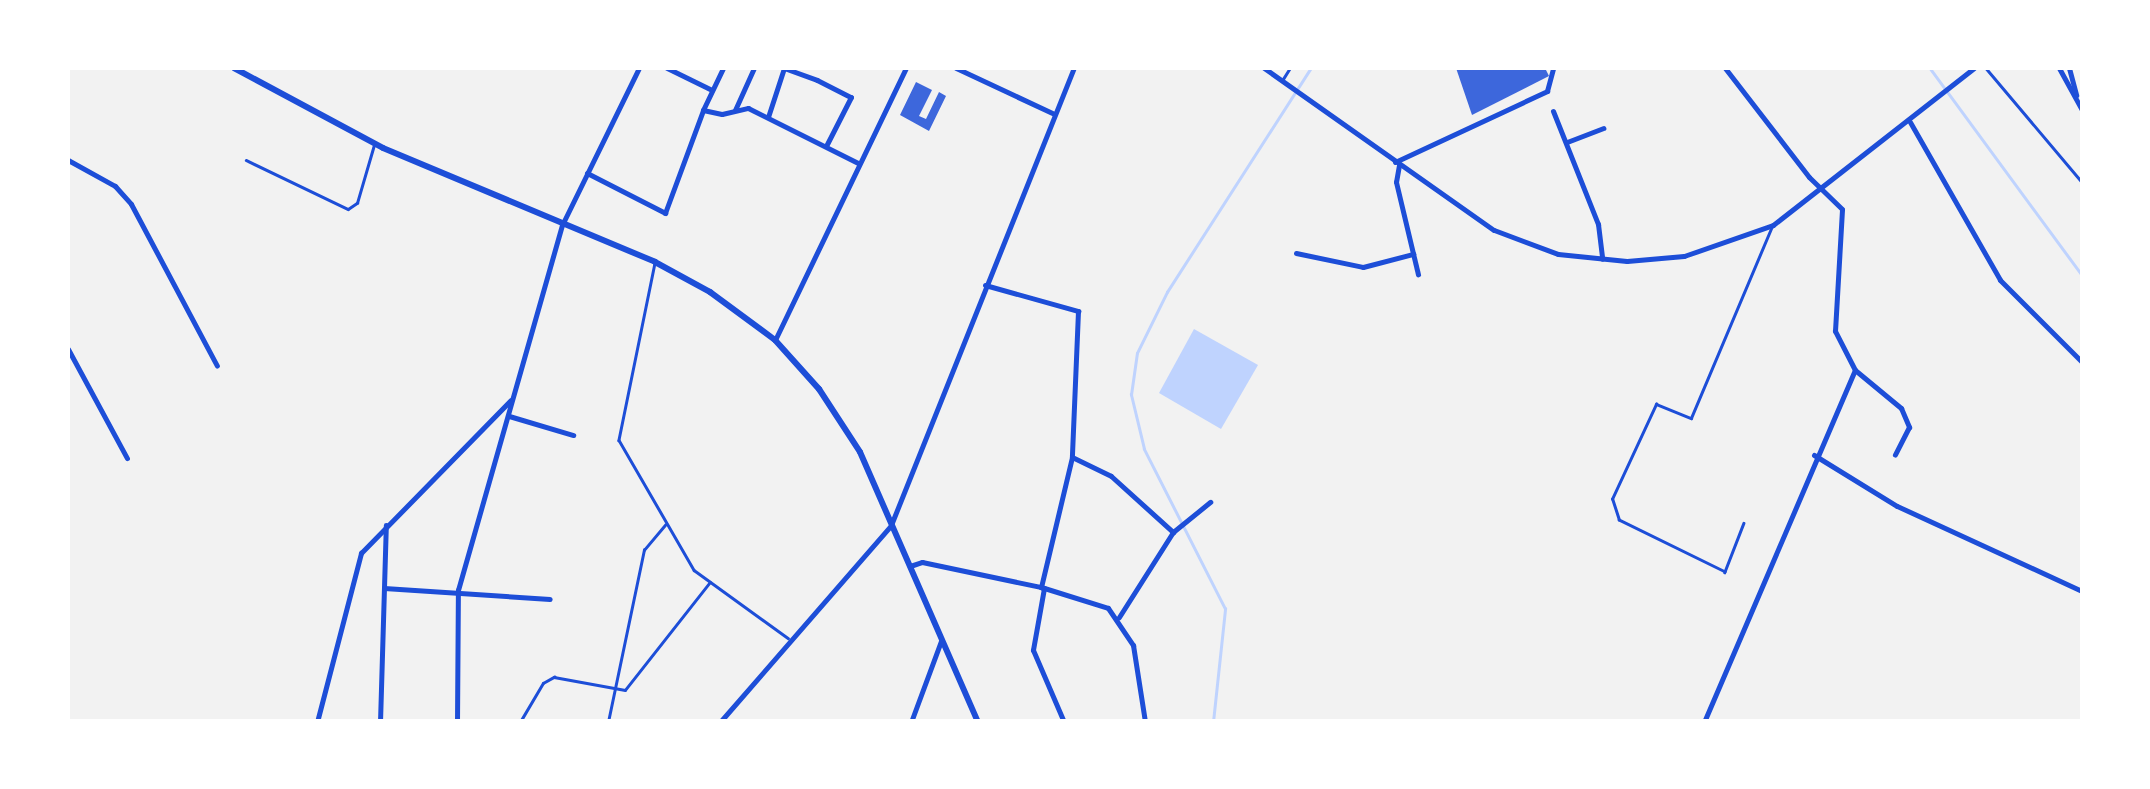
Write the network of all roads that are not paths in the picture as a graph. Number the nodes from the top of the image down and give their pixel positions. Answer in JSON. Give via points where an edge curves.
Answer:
{"nodes":[{"id":1,"x":234,"y":68,"type":"edge"},
{"id":2,"x":639,"y":68,"type":"edge"},
{"id":3,"x":667,"y":68,"type":"edge"},
{"id":4,"x":722,"y":68,"type":"edge"},
{"id":5,"x":754,"y":68,"type":"edge"},
{"id":6,"x":906,"y":68,"type":"edge"},
{"id":7,"x":956,"y":68,"type":"edge"},
{"id":8,"x":1074,"y":68,"type":"edge"},
{"id":9,"x":1264,"y":68,"type":"edge"},
{"id":10,"x":1290,"y":68,"type":"edge"},
{"id":11,"x":1553,"y":68,"type":"edge"},
{"id":12,"x":1724,"y":68,"type":"edge"},
{"id":13,"x":1974,"y":68,"type":"edge"},
{"id":14,"x":1986,"y":68,"type":"edge"},
{"id":15,"x":2059,"y":68,"type":"edge"},
{"id":16,"x":2069,"y":68,"type":"edge"},
{"id":17,"x":1282,"y":80,"type":"junction"},
{"id":18,"x":712,"y":90,"type":"junction"},
{"id":19,"x":2076,"y":95,"type":"junction"},
{"id":20,"x":703,"y":110,"type":"junction"},
{"id":21,"x":2082,"y":110,"type":"edge"},
{"id":22,"x":735,"y":111,"type":"junction"},
{"id":23,"x":1553,"y":112,"type":"dead end"},
{"id":24,"x":1054,"y":114,"type":"junction"},
{"id":25,"x":768,"y":117,"type":"junction"},
{"id":26,"x":1910,"y":122,"type":"junction"},
{"id":27,"x":1603,"y":128,"type":"dead end"},
{"id":28,"x":1567,"y":142,"type":"junction"},
{"id":29,"x":374,"y":144,"type":"junction"},
{"id":30,"x":826,"y":146,"type":"junction"},
{"id":31,"x":68,"y":160,"type":"edge"},
{"id":32,"x":246,"y":160,"type":"dead end"},
{"id":33,"x":1397,"y":163,"type":"junction"},
{"id":34,"x":858,"y":164,"type":"junction"},
{"id":35,"x":586,"y":172,"type":"junction"},
{"id":36,"x":2082,"y":182,"type":"edge"},
{"id":37,"x":1822,"y":190,"type":"junction"},
{"id":38,"x":562,"y":225,"type":"junction"},
{"id":39,"x":1773,"y":225,"type":"junction"},
{"id":40,"x":1296,"y":252,"type":"dead end"},
{"id":41,"x":1413,"y":254,"type":"junction"},
{"id":42,"x":1602,"y":260,"type":"junction"},
{"id":43,"x":655,"y":262,"type":"junction"},
{"id":44,"x":1418,"y":274,"type":"dead end"},
{"id":45,"x":984,"y":285,"type":"junction"},
{"id":46,"x":775,"y":340,"type":"junction"},
{"id":47,"x":68,"y":348,"type":"edge"},
{"id":48,"x":2082,"y":362,"type":"edge"},
{"id":49,"x":217,"y":366,"type":"dead end"},
{"id":50,"x":1855,"y":370,"type":"junction"},
{"id":51,"x":513,"y":398,"type":"junction"},
{"id":52,"x":508,"y":416,"type":"junction"},
{"id":53,"x":574,"y":435,"type":"dead end"},
{"id":54,"x":1894,"y":454,"type":"dead end"},
{"id":55,"x":1814,"y":455,"type":"junction"},
{"id":56,"x":1072,"y":457,"type":"junction"},
{"id":57,"x":127,"y":458,"type":"dead end"},
{"id":58,"x":1210,"y":502,"type":"dead end"},
{"id":59,"x":386,"y":522,"type":"junction"},
{"id":60,"x":1744,"y":523,"type":"dead end"},
{"id":61,"x":665,"y":524,"type":"junction"},
{"id":62,"x":891,"y":525,"type":"junction"},
{"id":63,"x":1175,"y":530,"type":"junction"},
{"id":64,"x":910,"y":566,"type":"junction"},
{"id":65,"x":710,"y":582,"type":"junction"},
{"id":66,"x":383,"y":588,"type":"junction"},
{"id":67,"x":1043,"y":588,"type":"junction"},
{"id":68,"x":458,"y":590,"type":"junction"},
{"id":69,"x":2082,"y":591,"type":"edge"},
{"id":70,"x":550,"y":599,"type":"dead end"},
{"id":71,"x":1119,"y":617,"type":"junction"},
{"id":72,"x":788,"y":638,"type":"junction"},
{"id":73,"x":942,"y":639,"type":"junction"},
{"id":74,"x":615,"y":688,"type":"junction"},
{"id":75,"x":317,"y":722,"type":"edge"},
{"id":76,"x":380,"y":722,"type":"edge"},
{"id":77,"x":456,"y":722,"type":"edge"},
{"id":78,"x":520,"y":722,"type":"edge"},
{"id":79,"x":608,"y":722,"type":"edge"},
{"id":80,"x":720,"y":722,"type":"edge"},
{"id":81,"x":911,"y":722,"type":"edge"},
{"id":82,"x":978,"y":722,"type":"edge"},
{"id":83,"x":1064,"y":722,"type":"edge"},
{"id":84,"x":1145,"y":722,"type":"edge"},
{"id":85,"x":1704,"y":722,"type":"edge"}],
"edges":[{"from":1,"to":29,"type":"main road"},
{"from":2,"to":35,"type":"street"},
{"from":3,"to":18,"type":"street"},
{"from":4,"to":18,"type":"street"},
{"from":5,"to":22,"type":"street"},
{"from":6,"to":34,"type":"street"},
{"from":7,"to":24,"type":"street"},
{"from":8,"to":24,"type":"street"},
{"from":9,"to":17,"type":"street"},
{"from":10,"to":17,"type":"lane"},
{"from":11,"to":33,"type":"street","via":[[1547,91]]},
{"from":12,"to":37,"type":"street"},
{"from":13,"to":26,"type":"street"},
{"from":14,"to":36,"type":"lane"},
{"from":15,"to":19,"type":"street"},
{"from":16,"to":19,"type":"street"},
{"from":17,"to":33,"type":"street"},
{"from":18,"to":20,"type":"street"},
{"from":19,"to":21,"type":"street"},
{"from":20,"to":22,"type":"street"},
{"from":20,"to":35,"type":"street","via":[[665,213]]},
{"from":22,"to":25,"type":"street","via":[[748,108]]},
{"from":23,"to":28,"type":"street"},
{"from":24,"to":45,"type":"street"},
{"from":25,"to":30,"type":"street"},
{"from":25,"to":30,"type":"street","via":[[784,68],[834,88],[851,97]]},
{"from":26,"to":37,"type":"street"},
{"from":26,"to":48,"type":"street","via":[[2000,280]]},
{"from":27,"to":28,"type":"street"},
{"from":28,"to":42,"type":"street","via":[[1598,224]]},
{"from":29,"to":32,"type":"lane","via":[[358,203],[348,209]]},
{"from":29,"to":38,"type":"main road"},
{"from":30,"to":34,"type":"street"},
{"from":31,"to":49,"type":"street","via":[[115,186],[131,204]]},
{"from":33,"to":41,"type":"street"},
{"from":33,"to":42,"type":"street","via":[[1505,235],[1558,254]]},
{"from":34,"to":46,"type":"street"},
{"from":35,"to":38,"type":"street"},
{"from":37,"to":39,"type":"street"},
{"from":37,"to":50,"type":"street","via":[[1842,209],[1835,331]]},
{"from":38,"to":43,"type":"main road"},
{"from":38,"to":51,"type":"street"},
{"from":39,"to":42,"type":"street","via":[[1684,256]]},
{"from":39,"to":60,"type":"lane","via":[[1691,418],[1656,404],[1612,499],[1619,520],[1725,572]]},
{"from":40,"to":41,"type":"street","via":[[1359,267]]},
{"from":41,"to":44,"type":"street"},
{"from":43,"to":46,"type":"main road"},
{"from":43,"to":61,"type":"lane","via":[[619,440]]},
{"from":45,"to":56,"type":"street","via":[[1078,311]]},
{"from":45,"to":62,"type":"street"},
{"from":46,"to":62,"type":"main road","via":[[819,389],[860,452]]},
{"from":47,"to":57,"type":"street"},
{"from":50,"to":54,"type":"street","via":[[1901,408],[1909,427]]},
{"from":50,"to":55,"type":"street"},
{"from":51,"to":52,"type":"street"},
{"from":51,"to":59,"type":"street"},
{"from":52,"to":53,"type":"street"},
{"from":52,"to":68,"type":"street"},
{"from":55,"to":69,"type":"street","via":[[1897,506]]},
{"from":55,"to":85,"type":"street"},
{"from":56,"to":63,"type":"street","via":[[1112,476]]},
{"from":56,"to":67,"type":"street"},
{"from":58,"to":63,"type":"street"},
{"from":59,"to":66,"type":"street"},
{"from":59,"to":75,"type":"street","via":[[352,575]]},
{"from":61,"to":65,"type":"lane","via":[[694,570]]},
{"from":61,"to":74,"type":"lane","via":[[644,550]]},
{"from":62,"to":64,"type":"main road"},
{"from":62,"to":72,"type":"street"},
{"from":63,"to":71,"type":"street"},
{"from":64,"to":67,"type":"street","via":[[922,562]]},
{"from":64,"to":73,"type":"main road"},
{"from":65,"to":72,"type":"lane"},
{"from":65,"to":74,"type":"lane","via":[[625,690]]},
{"from":66,"to":68,"type":"street"},
{"from":66,"to":76,"type":"street"},
{"from":67,"to":71,"type":"street","via":[[1094,601]]},
{"from":67,"to":83,"type":"street","via":[[1033,650]]},
{"from":68,"to":70,"type":"street"},
{"from":68,"to":77,"type":"street"},
{"from":71,"to":84,"type":"street","via":[[1134,644]]},
{"from":72,"to":80,"type":"street"},
{"from":73,"to":81,"type":"street"},
{"from":73,"to":82,"type":"main road"},
{"from":74,"to":78,"type":"lane","via":[[554,677],[543,682]]},
{"from":74,"to":79,"type":"lane"}]}
